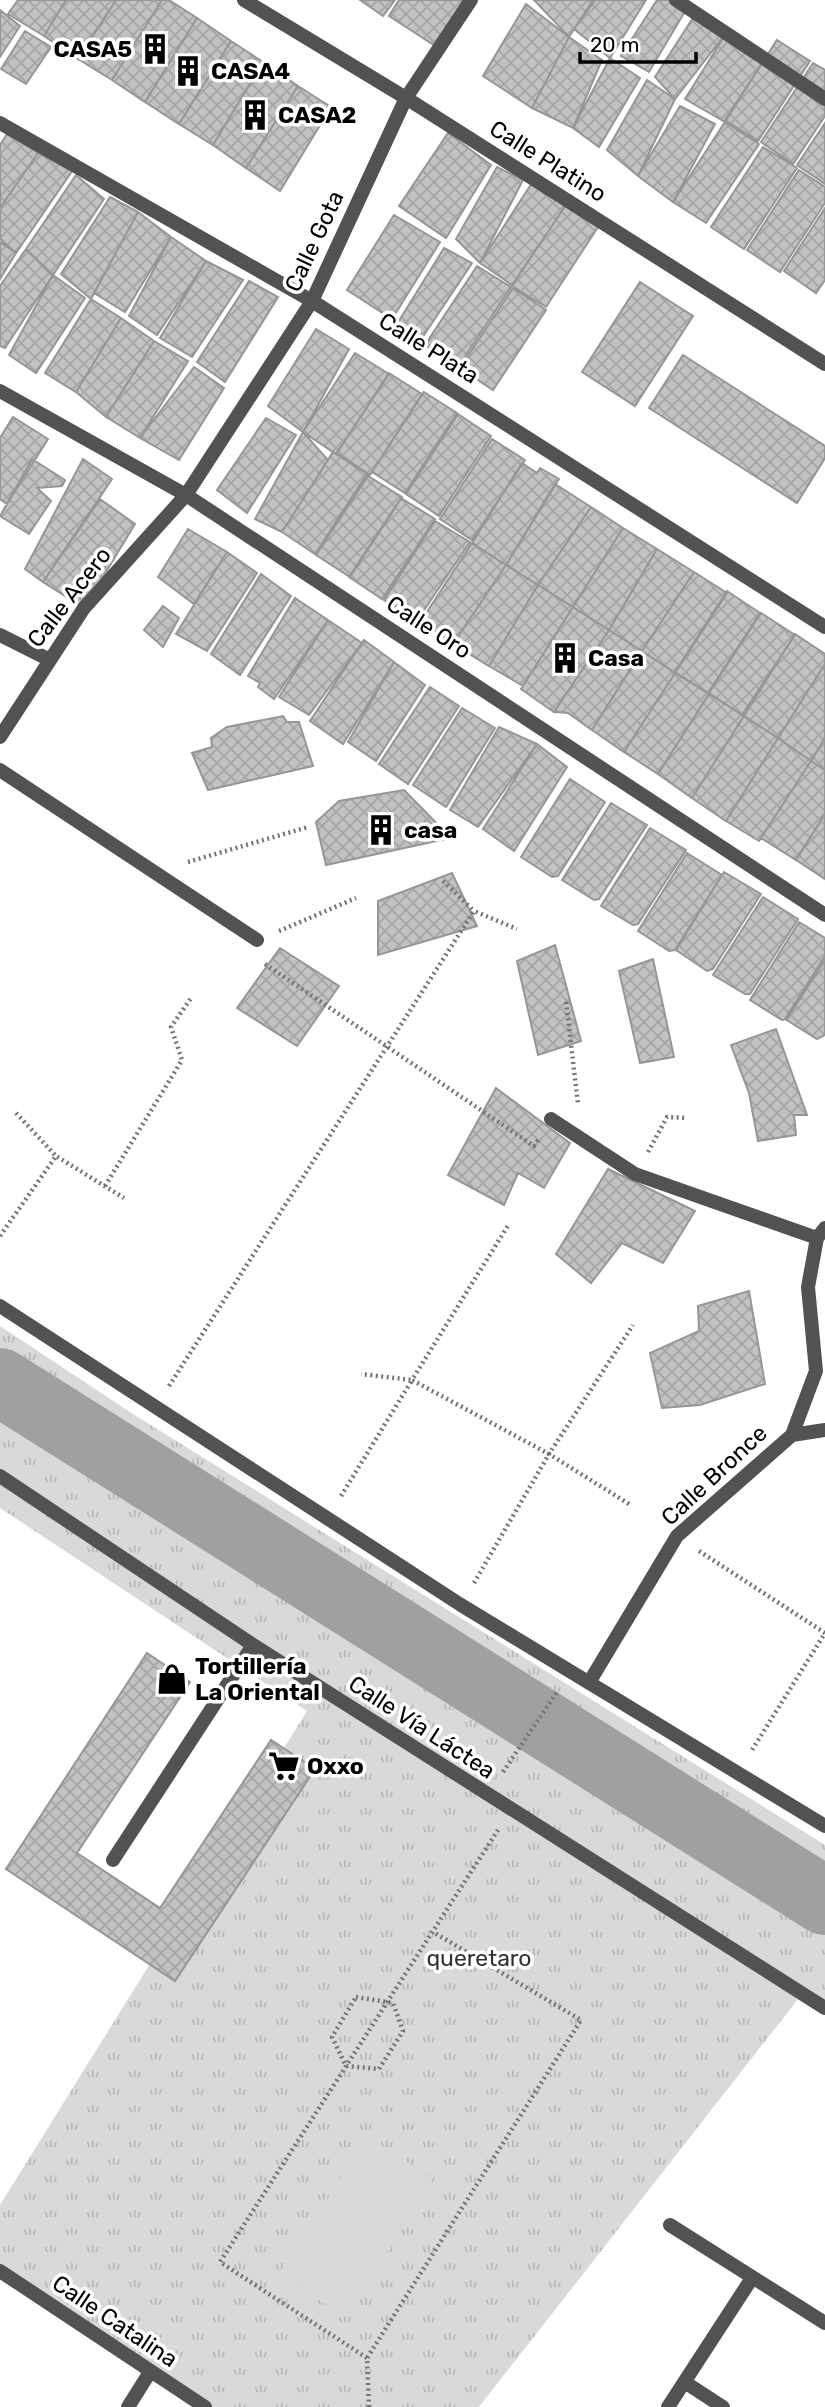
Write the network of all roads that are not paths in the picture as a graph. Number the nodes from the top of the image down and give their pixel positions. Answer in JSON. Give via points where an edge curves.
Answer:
{"nodes":[{"id":1,"x":244,"y":0,"type":"edge"},
{"id":2,"x":471,"y":0,"type":"edge"},
{"id":3,"x":677,"y":0,"type":"edge"},
{"id":4,"x":406,"y":98,"type":"junction"},
{"id":5,"x":825,"y":99,"type":"edge"},
{"id":6,"x":0,"y":124,"type":"edge"},
{"id":7,"x":312,"y":301,"type":"junction"},
{"id":8,"x":825,"y":364,"type":"edge"},
{"id":9,"x":0,"y":391,"type":"edge"},
{"id":10,"x":186,"y":495,"type":"junction"},
{"id":11,"x":825,"y":626,"type":"edge"},
{"id":12,"x":0,"y":635,"type":"edge"},
{"id":13,"x":48,"y":659,"type":"junction"},
{"id":14,"x":0,"y":737,"type":"edge"},
{"id":15,"x":0,"y":770,"type":"edge"},
{"id":16,"x":825,"y":915,"type":"edge"},
{"id":17,"x":257,"y":940,"type":"road end"},
{"id":18,"x":551,"y":1119,"type":"road end"},
{"id":19,"x":821,"y":1233,"type":"edge"},
{"id":20,"x":0,"y":1306,"type":"edge"},
{"id":21,"x":825,"y":1430,"type":"edge"},
{"id":22,"x":792,"y":1435,"type":"junction"},
{"id":23,"x":0,"y":1476,"type":"edge"},
{"id":24,"x":253,"y":1645,"type":"junction"},
{"id":25,"x":590,"y":1681,"type":"junction"},
{"id":26,"x":825,"y":1826,"type":"edge"},
{"id":27,"x":113,"y":1860,"type":"dead end"},
{"id":28,"x":825,"y":2008,"type":"edge"},
{"id":29,"x":670,"y":2225,"type":"dead end"},
{"id":30,"x":0,"y":2271,"type":"edge"},
{"id":31,"x":752,"y":2278,"type":"junction"},
{"id":32,"x":825,"y":2323,"type":"edge"},
{"id":33,"x":150,"y":2372,"type":"junction"},
{"id":34,"x":685,"y":2383,"type":"junction"},
{"id":35,"x":128,"y":2407,"type":"edge"},
{"id":36,"x":205,"y":2407,"type":"edge"},
{"id":37,"x":668,"y":2407,"type":"edge"},
{"id":38,"x":723,"y":2407,"type":"edge"}],
"edges":[{"from":1,"to":4,"type":"street","name":"Calle Platino"},
{"from":2,"to":4,"type":"street","name":"Calle Gota"},
{"from":3,"to":5,"type":"street"},
{"from":4,"to":7,"type":"street","name":"Calle Gota"},
{"from":4,"to":8,"type":"street","name":"Calle Platino"},
{"from":6,"to":7,"type":"street","name":"Calle Plata"},
{"from":7,"to":10,"type":"street","name":"Calle Gota"},
{"from":7,"to":11,"type":"street","name":"Calle Plata"},
{"from":9,"to":10,"type":"street","name":"Calle Oro"},
{"from":10,"to":13,"type":"street","name":"Calle Acero","via":[[84,608]]},
{"from":10,"to":16,"type":"street","name":"Calle Oro"},
{"from":12,"to":13,"type":"street"},
{"from":13,"to":14,"type":"street","name":"Calle Acero"},
{"from":15,"to":17,"type":"street"},
{"from":18,"to":19,"type":"street","via":[[635,1174]]},
{"from":19,"to":22,"type":"street","name":"Calle Bronce","via":[[808,1287],[816,1371]]},
{"from":20,"to":25,"type":"street","via":[[461,1605]]},
{"from":21,"to":22,"type":"street"},
{"from":22,"to":25,"type":"street","name":"Calle Bronce","via":[[677,1536]]},
{"from":23,"to":24,"type":"street","name":"Calle Vía Láctea"},
{"from":24,"to":27,"type":"street"},
{"from":24,"to":28,"type":"street","name":"Calle Vía Láctea"},
{"from":25,"to":26,"type":"street"},
{"from":29,"to":31,"type":"street"},
{"from":30,"to":33,"type":"street","name":"Calle Catalina"},
{"from":31,"to":32,"type":"street"},
{"from":31,"to":34,"type":"street"},
{"from":33,"to":35,"type":"street"},
{"from":33,"to":36,"type":"street","name":"Calle Catalina"},
{"from":34,"to":37,"type":"street"},
{"from":34,"to":38,"type":"street"}]}
